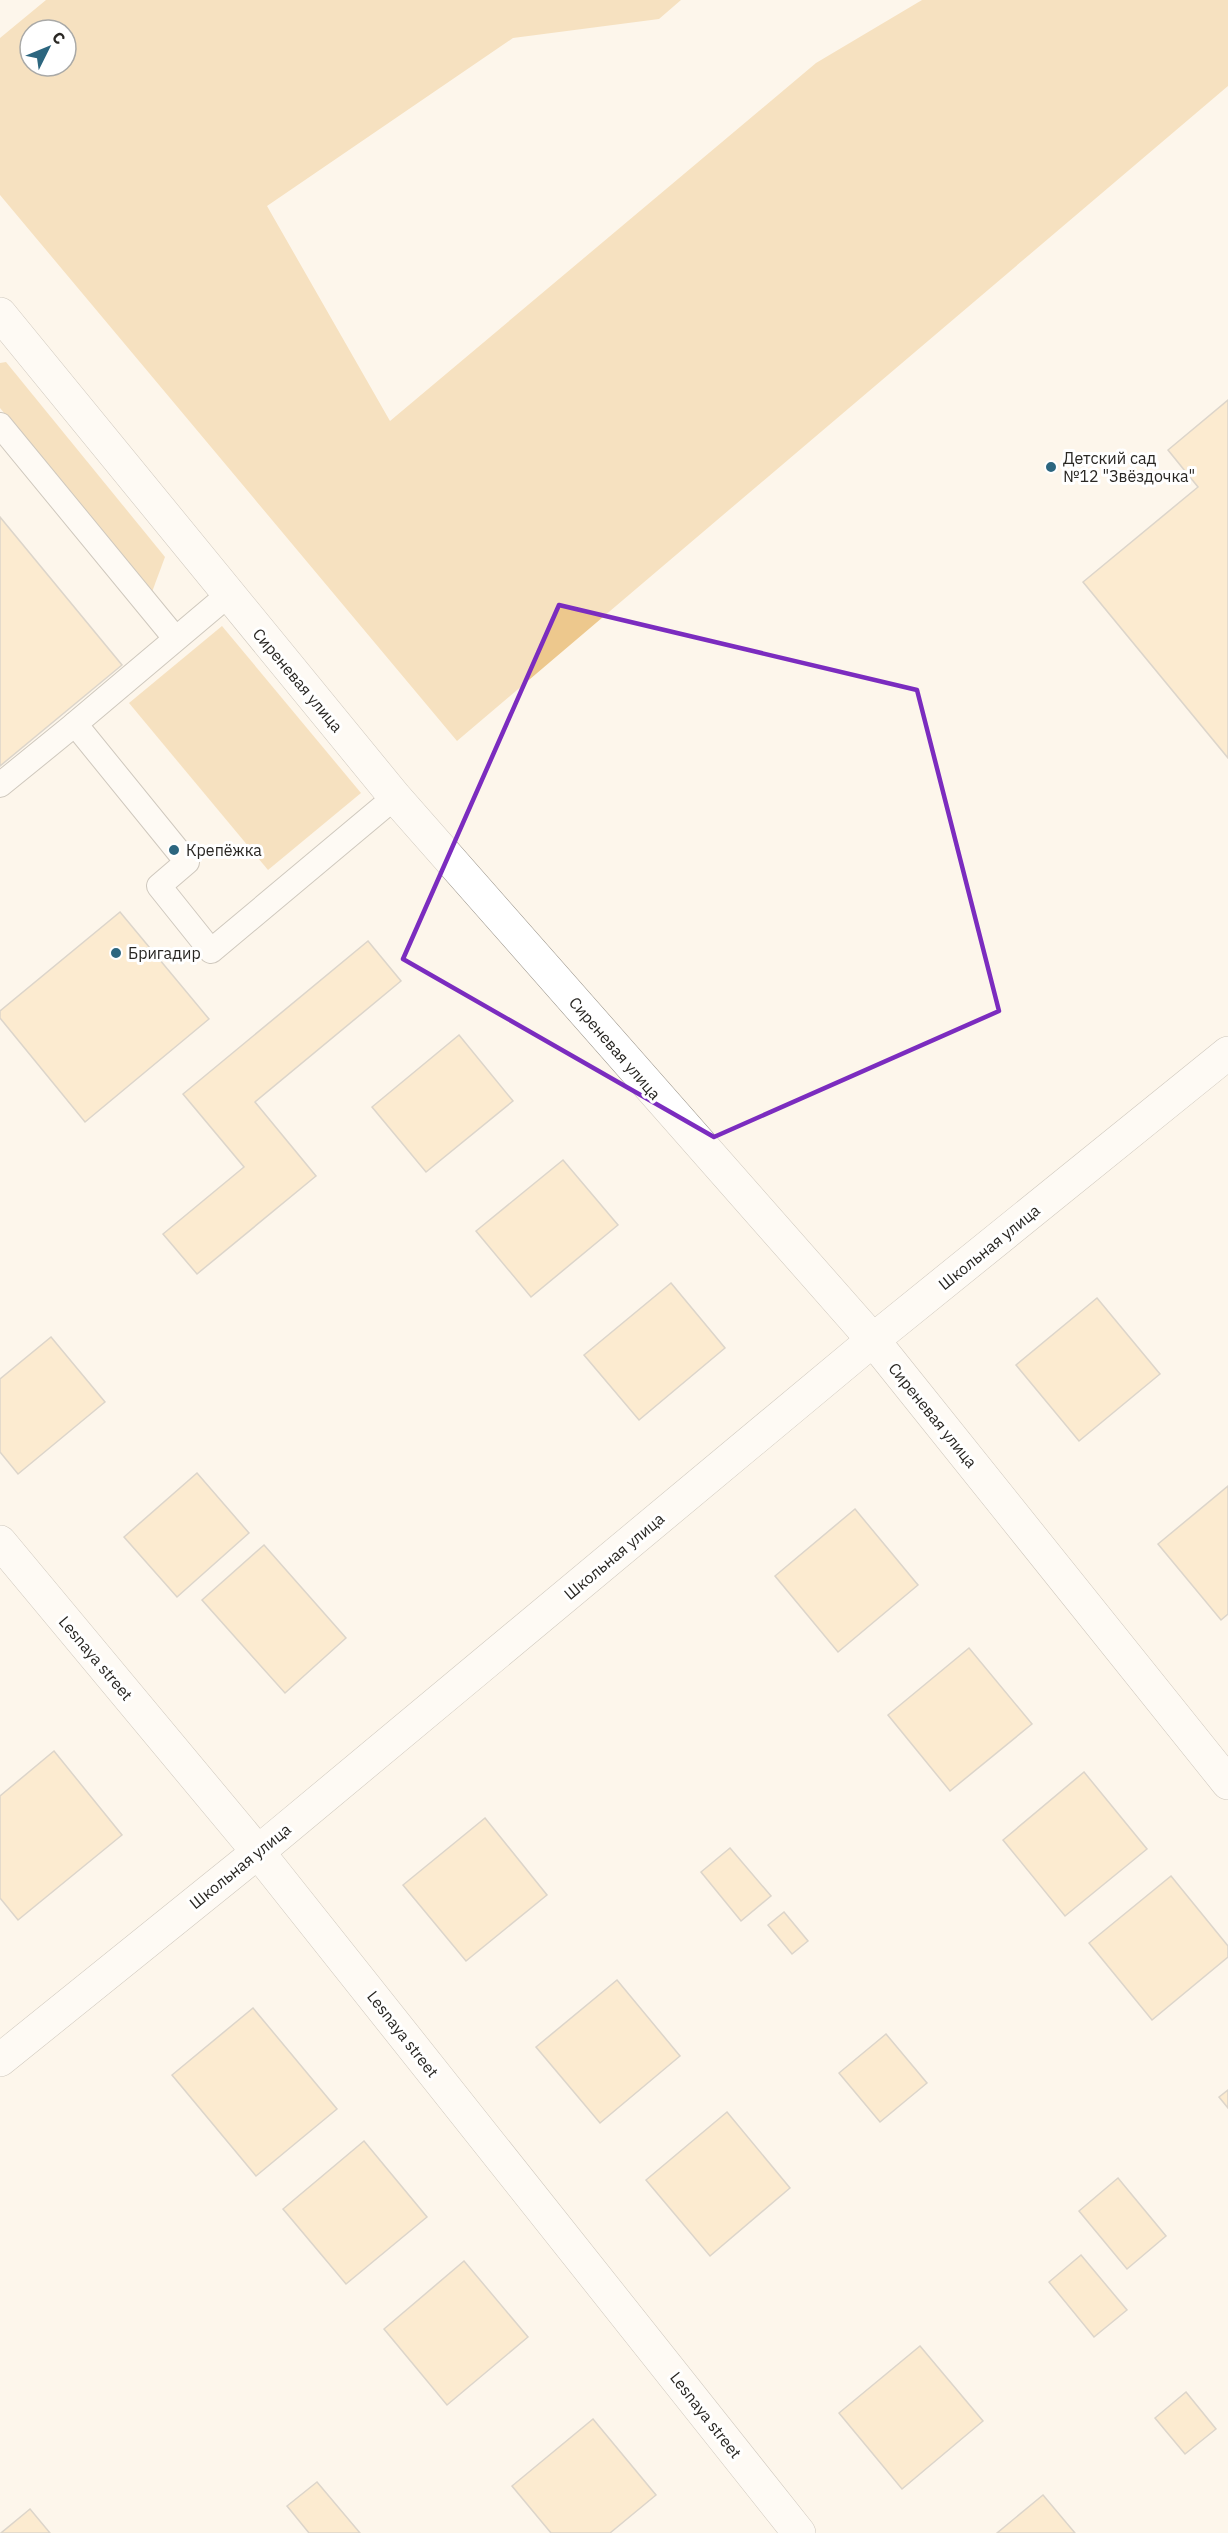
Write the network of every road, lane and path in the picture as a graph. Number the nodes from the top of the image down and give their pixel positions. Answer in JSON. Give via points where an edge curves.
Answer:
{"nodes":[{"id":1,"x":0,"y":314,"type":"edge"},
{"id":2,"x":0,"y":425,"type":"edge"},
{"id":3,"x":228,"y":595,"type":"junction"},
{"id":4,"x":175,"y":638,"type":"junction"},
{"id":5,"x":75,"y":724,"type":"junction"},
{"id":6,"x":0,"y":784,"type":"edge"},
{"id":7,"x":395,"y":796,"type":"junction"},
{"id":8,"x":1228,"y":1053,"type":"edge"},
{"id":9,"x":873,"y":1340,"type":"junction"},
{"id":10,"x":0,"y":1542,"type":"edge"},
{"id":11,"x":1228,"y":1783,"type":"edge"},
{"id":12,"x":258,"y":1852,"type":"junction"},
{"id":13,"x":0,"y":2060,"type":"edge"},
{"id":14,"x":799,"y":2533,"type":"edge"}],
"edges":[{"from":1,"to":3,"type":"street","name":"Сиреневая улица"},
{"from":2,"to":4,"type":"lane"},
{"from":3,"to":4,"type":"lane"},
{"from":3,"to":7,"type":"street","name":"Сиреневая улица"},
{"from":4,"to":5,"type":"lane"},
{"from":5,"to":6,"type":"lane"},
{"from":5,"to":7,"type":"lane","via":[[187,862],[159,886],[211,951]]},
{"from":7,"to":9,"type":"street","name":"Сиреневая улица"},
{"from":8,"to":9,"type":"street","name":"Школьная улица"},
{"from":9,"to":11,"type":"street","name":"Сиреневая улица"},
{"from":9,"to":12,"type":"street","name":"Школьная улица"},
{"from":10,"to":12,"type":"street","name":"Lesnaya street"},
{"from":12,"to":13,"type":"street","name":"Школьная улица"},
{"from":12,"to":14,"type":"street","name":"Lesnaya street"}]}
